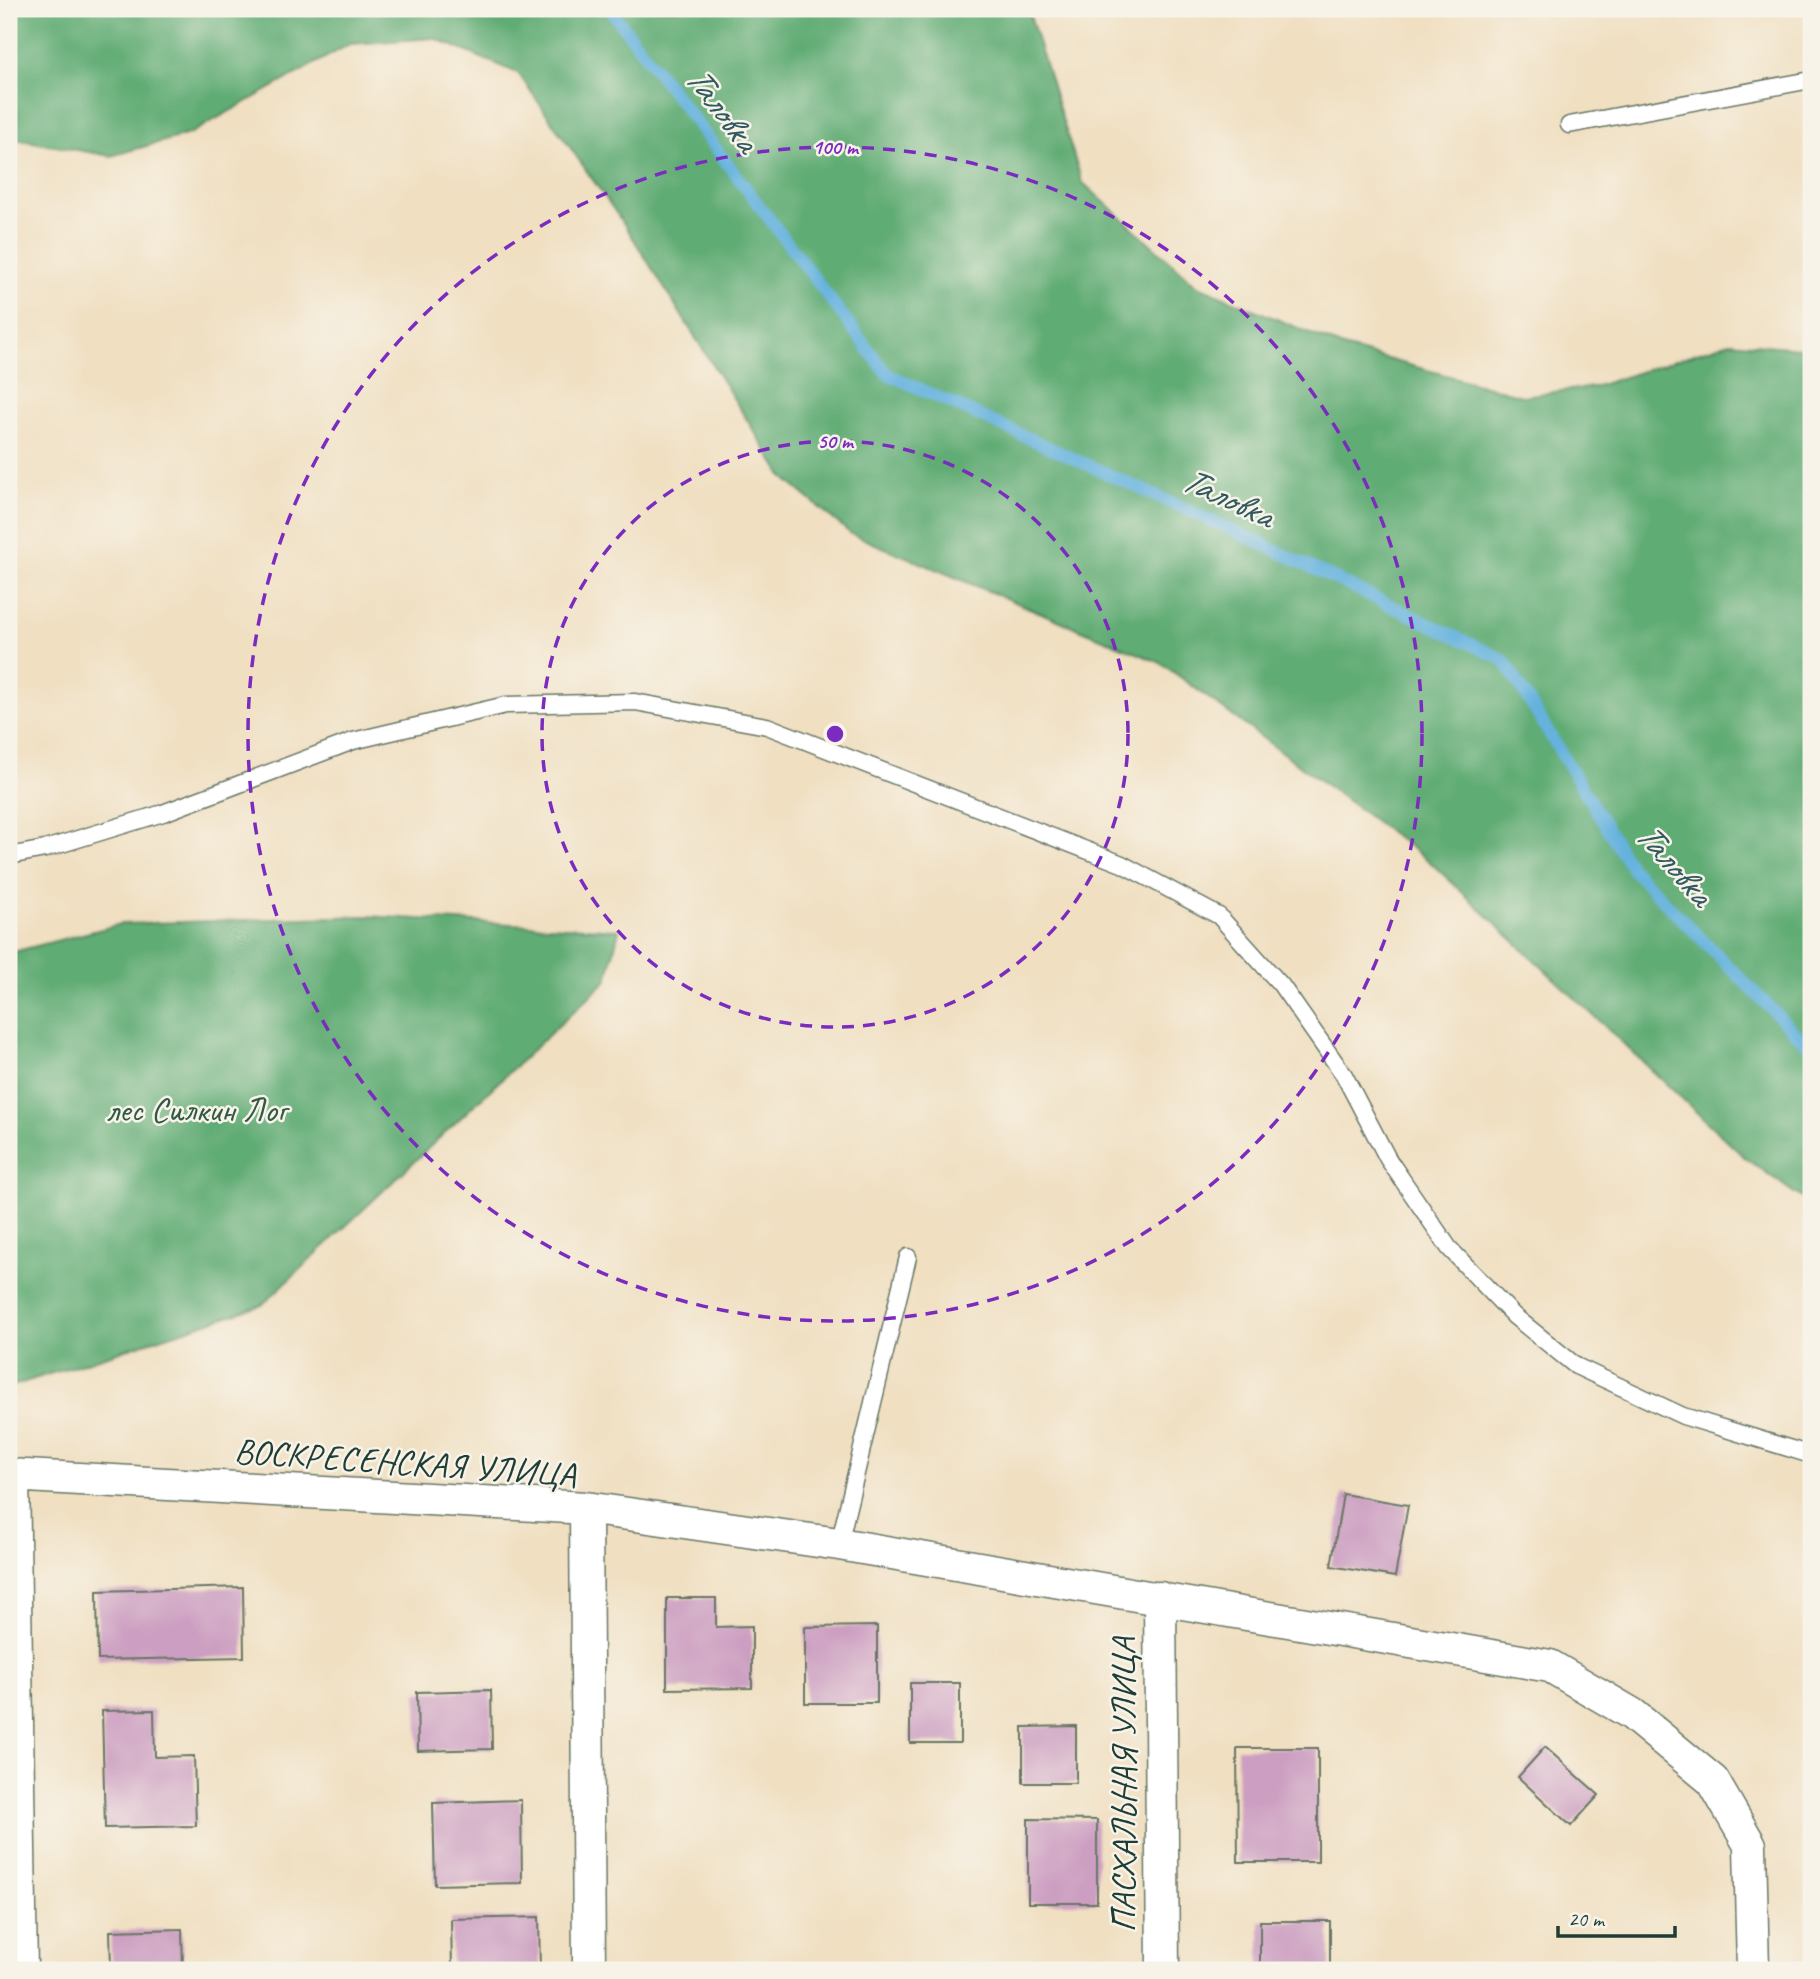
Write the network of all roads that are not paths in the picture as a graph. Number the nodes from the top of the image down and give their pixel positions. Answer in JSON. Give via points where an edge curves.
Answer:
{"nodes":[{"id":1,"x":1811,"y":80,"type":"edge"},
{"id":2,"x":1569,"y":125,"type":"dead end"},
{"id":3,"x":9,"y":856,"type":"edge"},
{"id":4,"x":908,"y":1257,"type":"dead end"},
{"id":5,"x":1811,"y":1455,"type":"edge"},
{"id":6,"x":11,"y":1475,"type":"edge"},
{"id":7,"x":586,"y":1508,"type":"junction"},
{"id":8,"x":839,"y":1544,"type":"junction"},
{"id":9,"x":1160,"y":1598,"type":"junction"},
{"id":10,"x":21,"y":1970,"type":"edge"},
{"id":11,"x":589,"y":1970,"type":"edge"},
{"id":12,"x":1163,"y":1970,"type":"edge"},
{"id":13,"x":1752,"y":1970,"type":"edge"}],
"edges":[{"from":1,"to":2,"type":"lane"},
{"from":3,"to":5,"type":"lane","via":[[163,813],[353,741],[506,705],[635,702],[767,726],[1122,864],[1219,916],[1281,985],[1344,1075],[1388,1159],[1449,1248],[1514,1316],[1588,1372],[1684,1416]]},
{"from":4,"to":8,"type":"lane"},
{"from":6,"to":7,"type":"street","name":"ВОСКРЕСЕНСКАЯ УЛИЦА"},
{"from":6,"to":10,"type":"street"},
{"from":7,"to":8,"type":"street"},
{"from":7,"to":11,"type":"street","name":"ВОСКРЕСЕНСКАЯ УЛИЦА"},
{"from":8,"to":9,"type":"street"},
{"from":9,"to":12,"type":"street","name":"ПАСХАЛЬНАЯ УЛИЦА"},
{"from":9,"to":13,"type":"street","via":[[1550,1666],[1632,1714],[1713,1781],[1750,1845]]}]}
